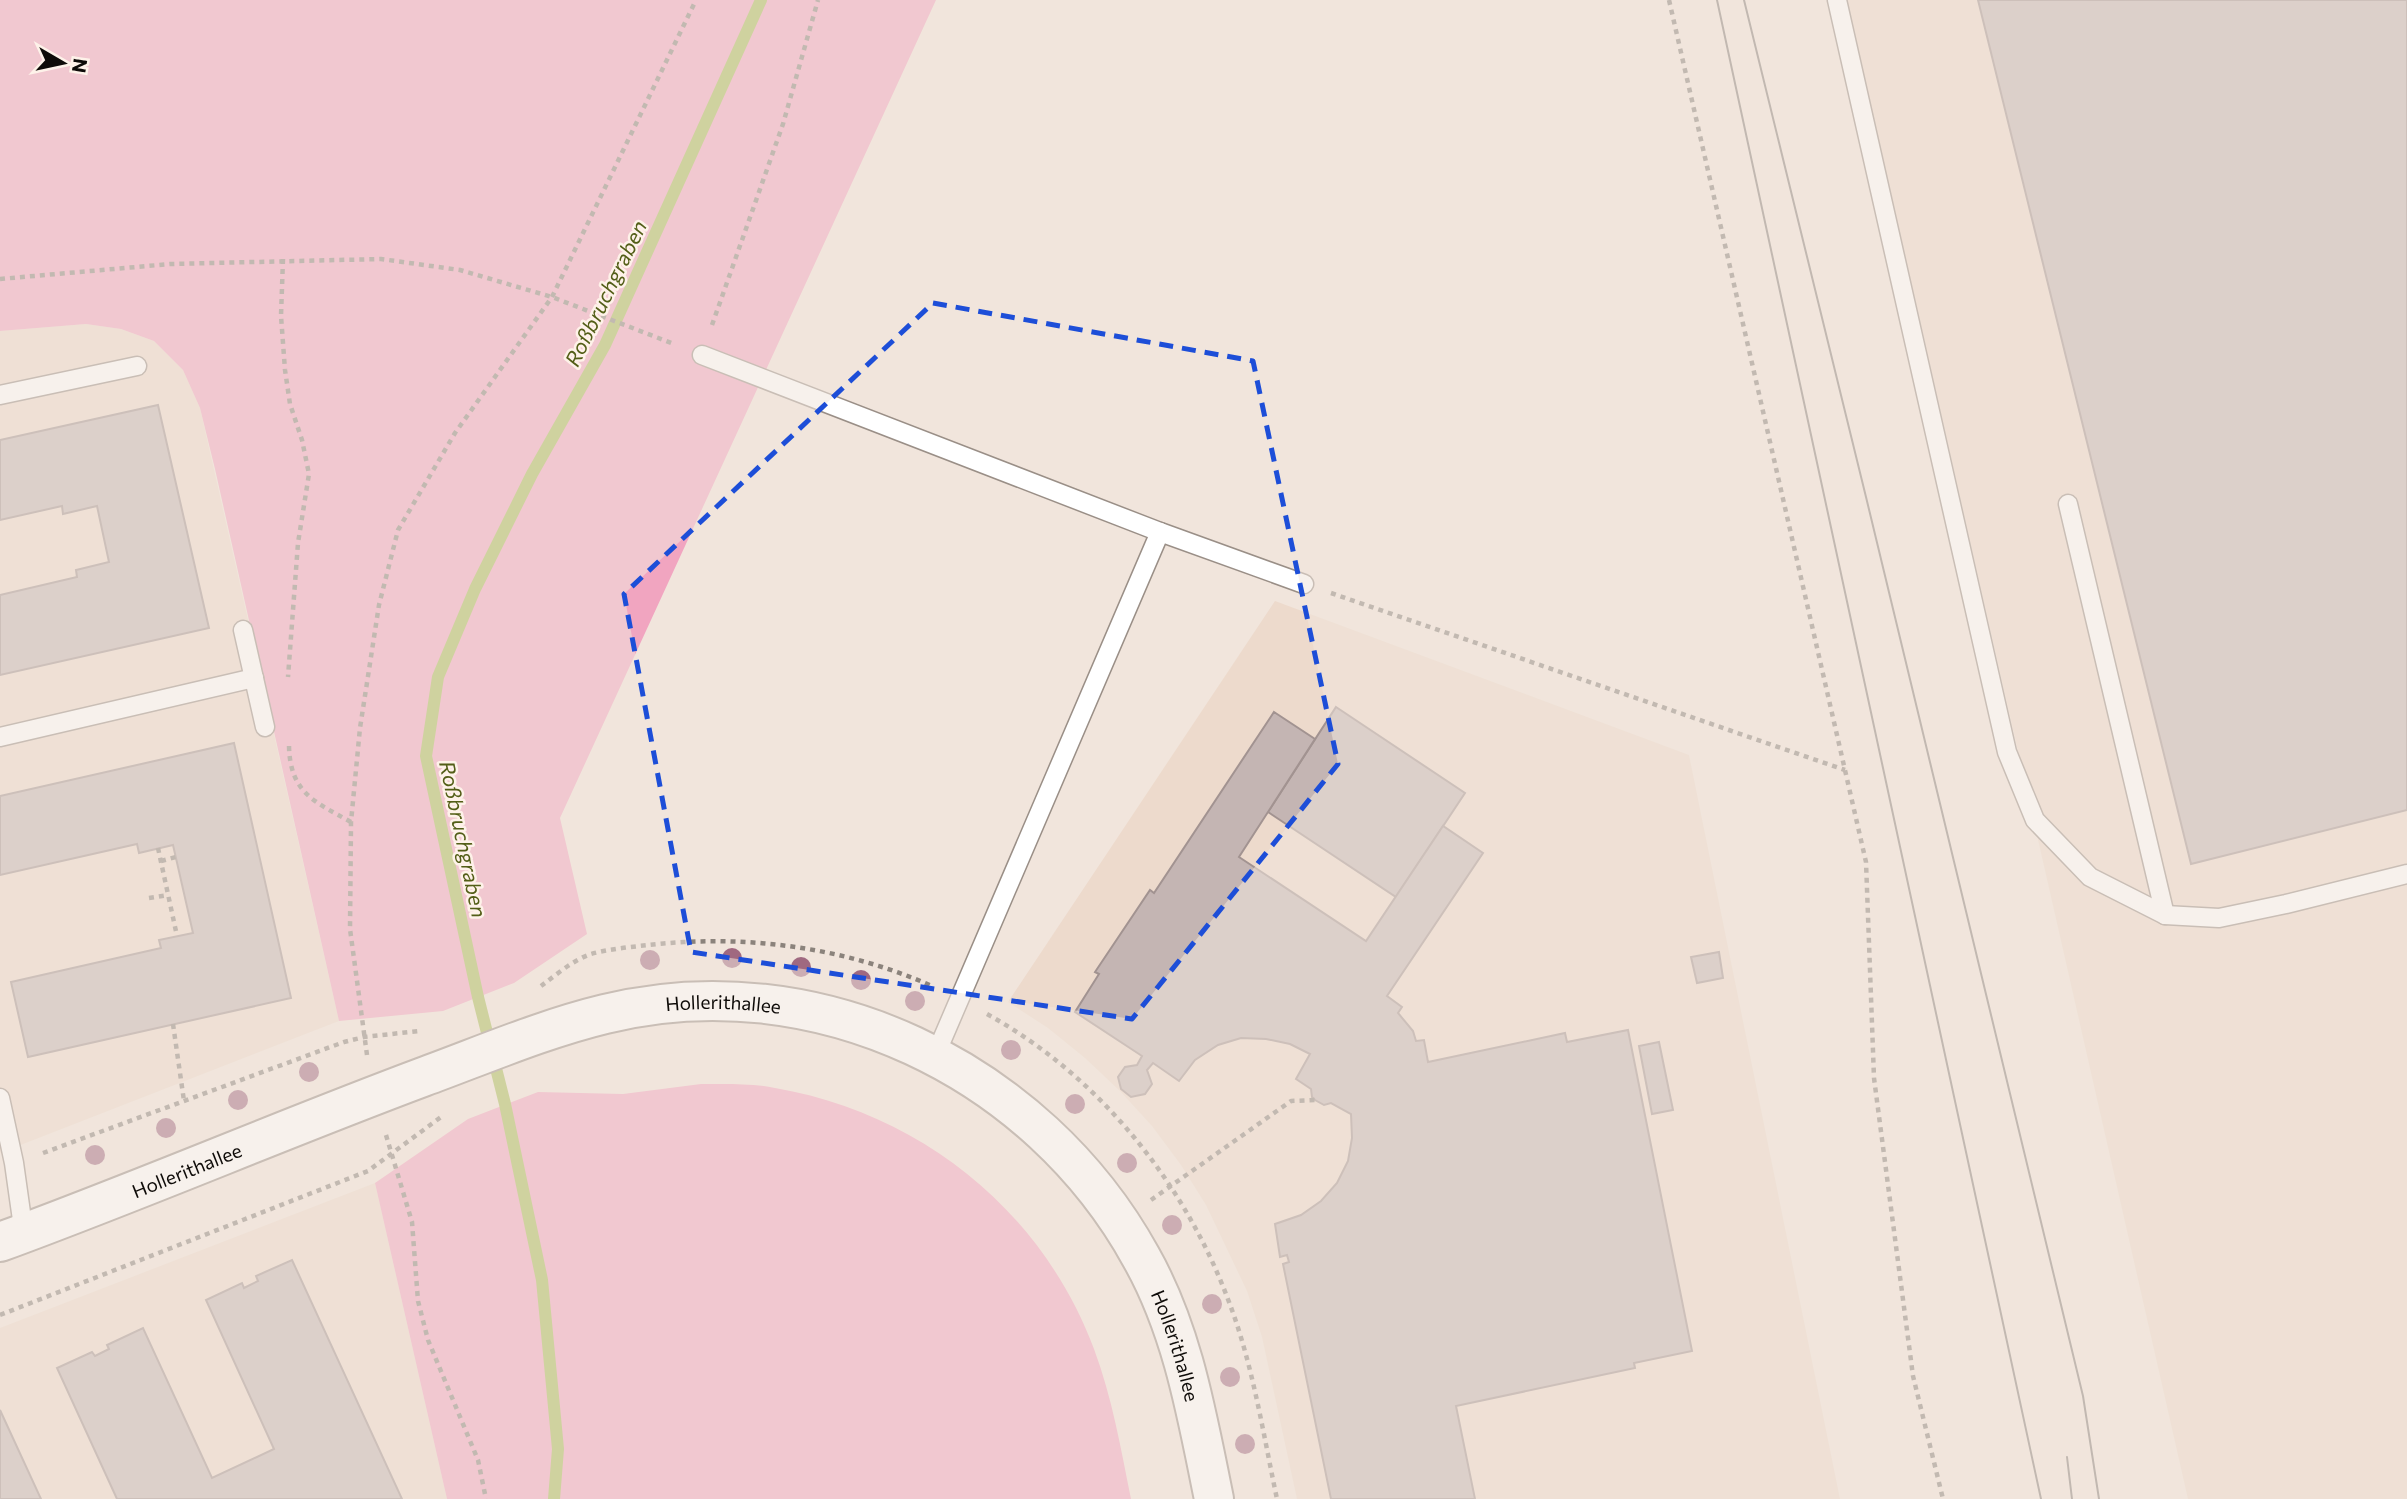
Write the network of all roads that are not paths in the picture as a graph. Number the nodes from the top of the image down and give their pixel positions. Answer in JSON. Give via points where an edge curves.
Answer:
{"nodes":[{"id":1,"x":1837,"y":0,"type":"edge"},
{"id":2,"x":702,"y":355,"type":"road end"},
{"id":3,"x":137,"y":366,"type":"dead end"},
{"id":4,"x":0,"y":395,"type":"edge"},
{"id":5,"x":2068,"y":504,"type":"dead end"},
{"id":6,"x":1160,"y":532,"type":"junction"},
{"id":7,"x":1304,"y":584,"type":"road end"},
{"id":8,"x":243,"y":630,"type":"dead end"},
{"id":9,"x":254,"y":678,"type":"junction"},
{"id":10,"x":265,"y":727,"type":"dead end"},
{"id":11,"x":0,"y":737,"type":"edge"},
{"id":12,"x":2407,"y":874,"type":"edge"},
{"id":13,"x":2165,"y":915,"type":"junction"},
{"id":14,"x":935,"y":1056,"type":"junction"},
{"id":15,"x":0,"y":1098,"type":"edge"},
{"id":16,"x":12,"y":1238,"type":"edge"},
{"id":17,"x":1214,"y":1499,"type":"edge"}],
"edges":[{"from":1,"to":13,"type":"lane","via":[[2007,752],[2035,820],[2080,867],[2090,877]]},
{"from":2,"to":6,"type":"lane"},
{"from":3,"to":4,"type":"lane"},
{"from":5,"to":13,"type":"lane"},
{"from":6,"to":7,"type":"lane"},
{"from":6,"to":14,"type":"lane"},
{"from":8,"to":9,"type":"lane"},
{"from":9,"to":10,"type":"lane"},
{"from":9,"to":11,"type":"lane"},
{"from":12,"to":13,"type":"lane","via":[[2219,918]]},
{"from":14,"to":16,"type":"street","name":"Hollerithallee","via":[[835,1017],[778,1006],[741,1002],[663,1005],[605,1014],[491,1052]]},
{"from":14,"to":17,"type":"street","name":"Hollerithallee","via":[[1001,1095],[1035,1123],[1095,1186],[1120,1221],[1161,1297],[1176,1339]]},
{"from":15,"to":16,"type":"lane","via":[[14,1163]]}]}
